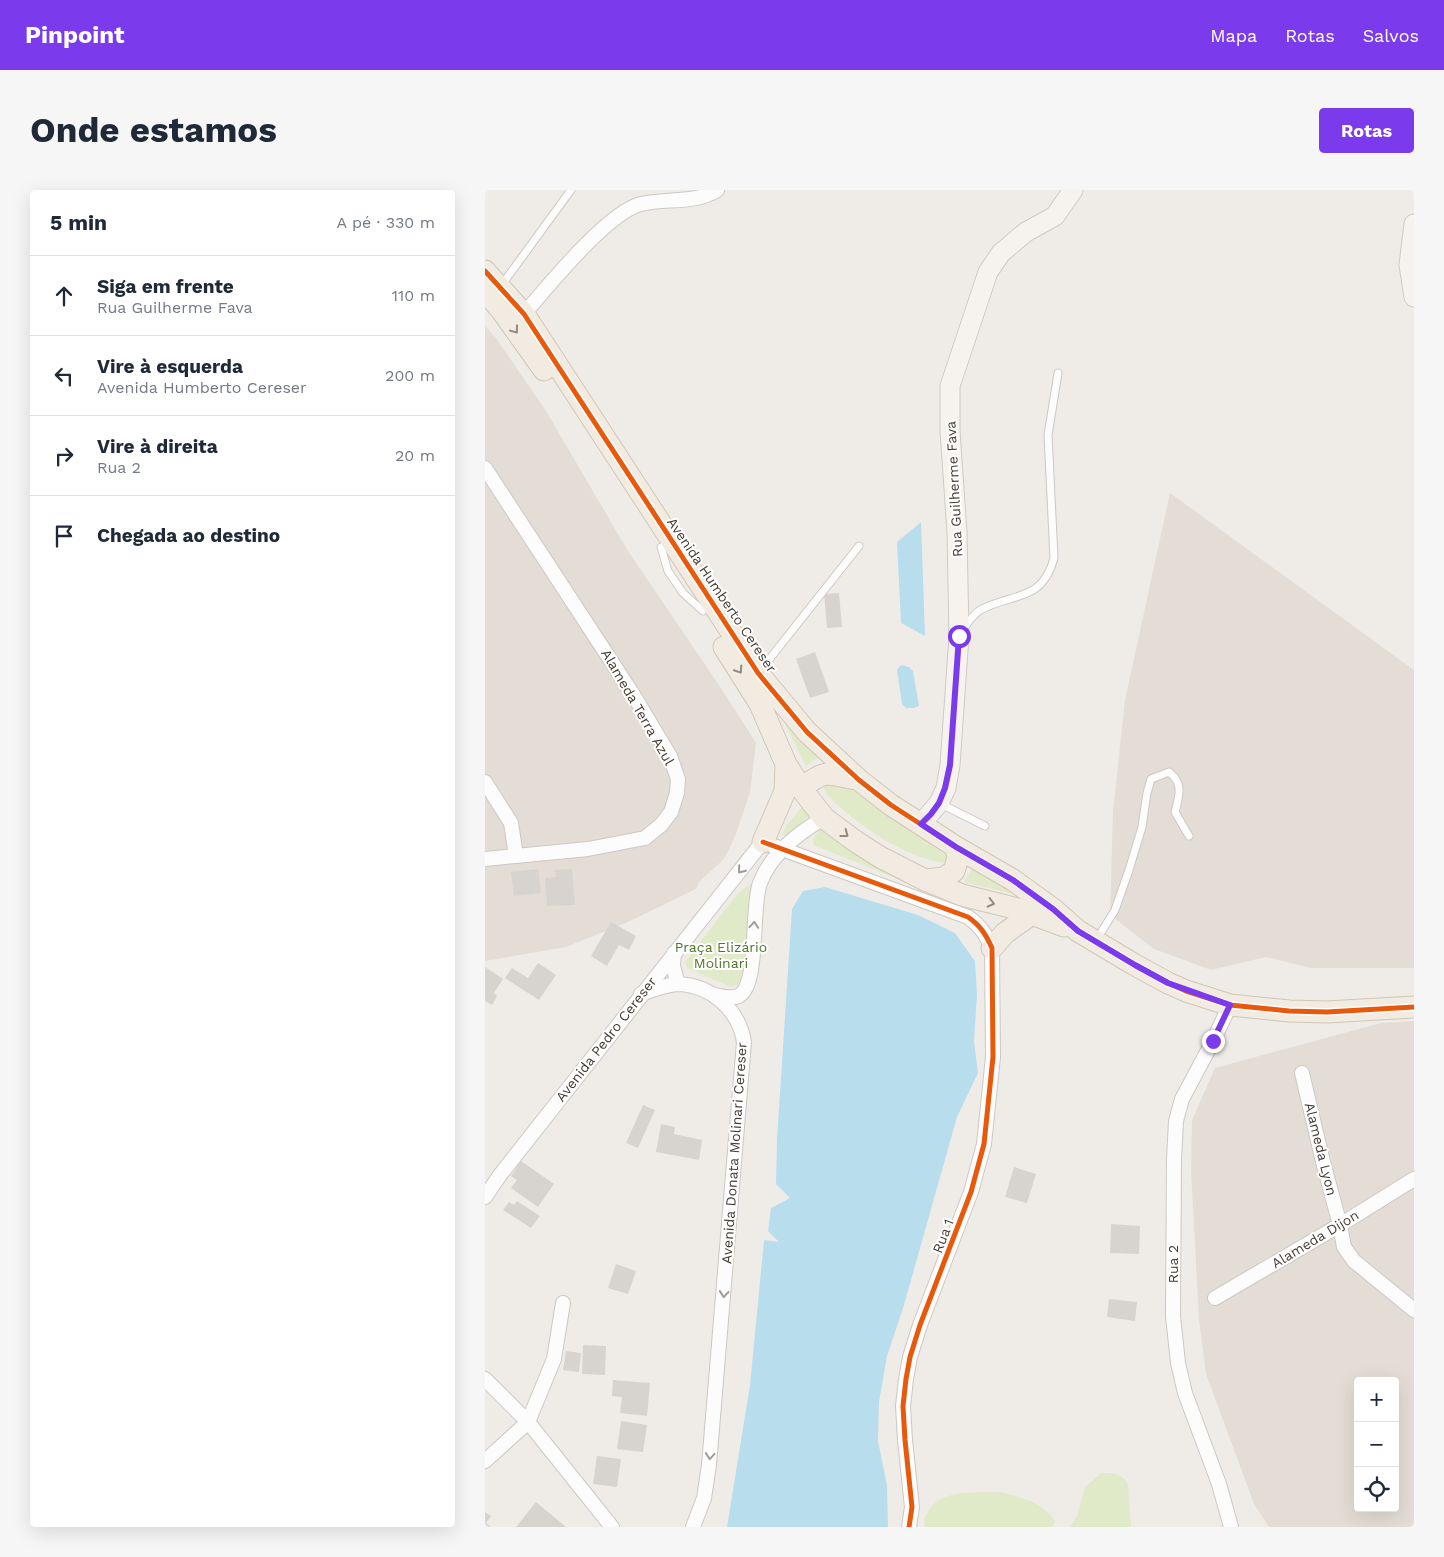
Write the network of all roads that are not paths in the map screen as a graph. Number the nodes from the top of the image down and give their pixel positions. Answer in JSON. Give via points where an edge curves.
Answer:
{"nodes":[{"id":1,"x":571,"y":190,"type":"edge"},
{"id":2,"x":717,"y":190,"type":"edge"},
{"id":3,"x":1073,"y":190,"type":"edge"},
{"id":4,"x":1414,"y":224,"type":"edge"},
{"id":5,"x":485,"y":271,"type":"edge"},
{"id":6,"x":493,"y":289,"type":"edge"},
{"id":7,"x":1414,"y":297,"type":"edge"},
{"id":8,"x":525,"y":314,"type":"junction"},
{"id":9,"x":1058,"y":373,"type":"dead end"},
{"id":10,"x":485,"y":468,"type":"edge"},
{"id":11,"x":859,"y":546,"type":"dead end"},
{"id":12,"x":959,"y":636,"type":"junction"},
{"id":13,"x":758,"y":673,"type":"junction"},
{"id":14,"x":786,"y":764,"type":"junction"},
{"id":15,"x":859,"y":780,"type":"junction"},
{"id":16,"x":485,"y":782,"type":"edge"},
{"id":17,"x":801,"y":788,"type":"junction"},
{"id":18,"x":939,"y":803,"type":"junction"},
{"id":19,"x":824,"y":818,"type":"junction"},
{"id":20,"x":921,"y":824,"type":"junction"},
{"id":21,"x":985,"y":826,"type":"dead end"},
{"id":22,"x":1189,"y":836,"type":"dead end"},
{"id":23,"x":763,"y":842,"type":"junction"},
{"id":24,"x":956,"y":847,"type":"junction"},
{"id":25,"x":783,"y":849,"type":"junction"},
{"id":26,"x":516,"y":856,"type":"junction"},
{"id":27,"x":485,"y":860,"type":"edge"},
{"id":28,"x":925,"y":880,"type":"junction"},
{"id":29,"x":1032,"y":914,"type":"junction"},
{"id":30,"x":1087,"y":936,"type":"junction"},
{"id":31,"x":992,"y":948,"type":"junction"},
{"id":32,"x":674,"y":953,"type":"junction"},
{"id":33,"x":678,"y":984,"type":"junction"},
{"id":34,"x":641,"y":994,"type":"junction"},
{"id":35,"x":713,"y":995,"type":"junction"},
{"id":36,"x":1230,"y":1005,"type":"junction"},
{"id":37,"x":1414,"y":1008,"type":"edge"},
{"id":38,"x":1303,"y":1073,"type":"dead end"},
{"id":39,"x":1414,"y":1179,"type":"edge"},
{"id":40,"x":485,"y":1196,"type":"edge"},
{"id":41,"x":1340,"y":1225,"type":"junction"},
{"id":42,"x":1215,"y":1298,"type":"dead end"},
{"id":43,"x":563,"y":1303,"type":"dead end"},
{"id":44,"x":1414,"y":1310,"type":"edge"},
{"id":45,"x":485,"y":1379,"type":"edge"},
{"id":46,"x":528,"y":1422,"type":"junction"},
{"id":47,"x":485,"y":1462,"type":"edge"},
{"id":48,"x":912,"y":1507,"type":"junction"},
{"id":49,"x":613,"y":1527,"type":"edge"},
{"id":50,"x":693,"y":1527,"type":"edge"},
{"id":51,"x":909,"y":1527,"type":"edge"},
{"id":52,"x":917,"y":1527,"type":"edge"},
{"id":53,"x":1231,"y":1527,"type":"edge"}],
"edges":[{"from":1,"to":6,"type":"lane"},
{"from":2,"to":8,"type":"street","via":[[698,197],[640,204],[628,209],[563,269]]},
{"from":3,"to":12,"type":"street","name":"Rua Guilherme Fava","via":[[1055,216],[1026,232],[1001,252],[988,272],[950,386]]},
{"from":4,"to":7,"type":"street","via":[[1409,265]]},
{"from":5,"to":6,"type":"main road","name":"Avenida Humberto Cereser"},
{"from":6,"to":8,"type":"main road","name":"Avenida Humberto Cereser"},
{"from":6,"to":14,"type":"main road","name":"Avenida Humberto Cereser","one_way":true,"via":[[760,704]]},
{"from":8,"to":13,"type":"main road","name":"Avenida Humberto Cereser"},
{"from":9,"to":12,"type":"lane","via":[[1048,434],[1054,558],[1051,570],[1033,591],[980,610]]},
{"from":10,"to":26,"type":"street","name":"Alameda Terra Azul","via":[[634,696],[670,756],[678,779],[671,812],[645,838],[588,849]]},
{"from":11,"to":13,"type":"lane"},
{"from":12,"to":18,"type":"street","name":"Rua Guilherme Fava","via":[[950,765]]},
{"from":13,"to":15,"type":"main road","name":"Avenida Humberto Cereser","via":[[807,732]]},
{"from":14,"to":17,"type":"main road","name":"Avenida Humberto Cereser"},
{"from":14,"to":23,"type":"main road","via":[[785,792]]},
{"from":15,"to":17,"type":"main road","via":[[825,773]]},
{"from":15,"to":20,"type":"main road","name":"Avenida Humberto Cereser"},
{"from":16,"to":26,"type":"street","via":[[511,823]]},
{"from":17,"to":19,"type":"main road","name":"Avenida Humberto Cereser"},
{"from":17,"to":23,"type":"street","name":"Avenida Pedro Cereser"},
{"from":18,"to":20,"type":"street","name":"Rua Guilherme Fava"},
{"from":18,"to":21,"type":"lane"},
{"from":19,"to":25,"type":"street"},
{"from":19,"to":28,"type":"main road","name":"Avenida Humberto Cereser","one_way":true,"via":[[880,857]]},
{"from":20,"to":24,"type":"main road","name":"Avenida Humberto Cereser"},
{"from":22,"to":30,"type":"lane","via":[[1175,812],[1181,793],[1176,777],[1169,772],[1151,779],[1142,827],[1115,910]]},
{"from":23,"to":25,"type":"street"},
{"from":23,"to":32,"type":"street","name":"Avenida Pedro Cereser","one_way":true},
{"from":24,"to":28,"type":"main road","via":[[958,858],[954,871],[943,878]]},
{"from":24,"to":30,"type":"main road","name":"Avenida Humberto Cereser","via":[[1013,880]]},
{"from":25,"to":31,"type":"street","via":[[969,918],[981,926]]},
{"from":35,"to":25,"type":"street","one_way":true,"via":[[734,997],[746,989],[752,970],[759,884],[770,863]]},
{"from":26,"to":27,"type":"street","name":"Alameda Terra Azul"},
{"from":28,"to":29,"type":"main road","name":"Avenida Humberto Cereser","one_way":true,"via":[[962,895]]},
{"from":29,"to":30,"type":"main road","name":"Avenida Humberto Cereser"},
{"from":29,"to":31,"type":"main road","via":[[1005,933]]},
{"from":30,"to":36,"type":"main road","name":"Avenida Humberto Cereser","via":[[1168,983]]},
{"from":31,"to":48,"type":"street","name":"Rua 1","via":[[993,1057],[984,1144],[969,1200],[920,1325],[906,1379],[903,1406]]},
{"from":32,"to":33,"type":"street","via":[[673,966]]},
{"from":32,"to":34,"type":"street","name":"Avenida Pedro Cereser"},
{"from":33,"to":34,"type":"street"},
{"from":33,"to":35,"type":"street"},
{"from":34,"to":40,"type":"street","name":"Avenida Pedro Cereser"},
{"from":35,"to":50,"type":"street","name":"Avenida Donata Molinari Cereser","one_way":true,"via":[[738,1020],[744,1054],[709,1465],[704,1498]]},
{"from":36,"to":37,"type":"main road","name":"Avenida Humberto Cereser","via":[[1327,1012]]},
{"from":36,"to":53,"type":"street","name":"Rua 2","via":[[1182,1100],[1176,1121],[1173,1316],[1185,1393],[1219,1484]]},
{"from":38,"to":41,"type":"street","name":"Alameda Lyon"},
{"from":39,"to":41,"type":"street","name":"Alameda Dijon"},
{"from":41,"to":42,"type":"street","name":"Alameda Dijon"},
{"from":41,"to":44,"type":"street","name":"Alameda Lyon","via":[[1343,1247],[1353,1261]]},
{"from":43,"to":46,"type":"street","via":[[554,1359]]},
{"from":45,"to":46,"type":"street"},
{"from":46,"to":47,"type":"street"},
{"from":46,"to":49,"type":"street"},
{"from":48,"to":51,"type":"street","name":"Rua 1"},
{"from":48,"to":52,"type":"street"}]}
